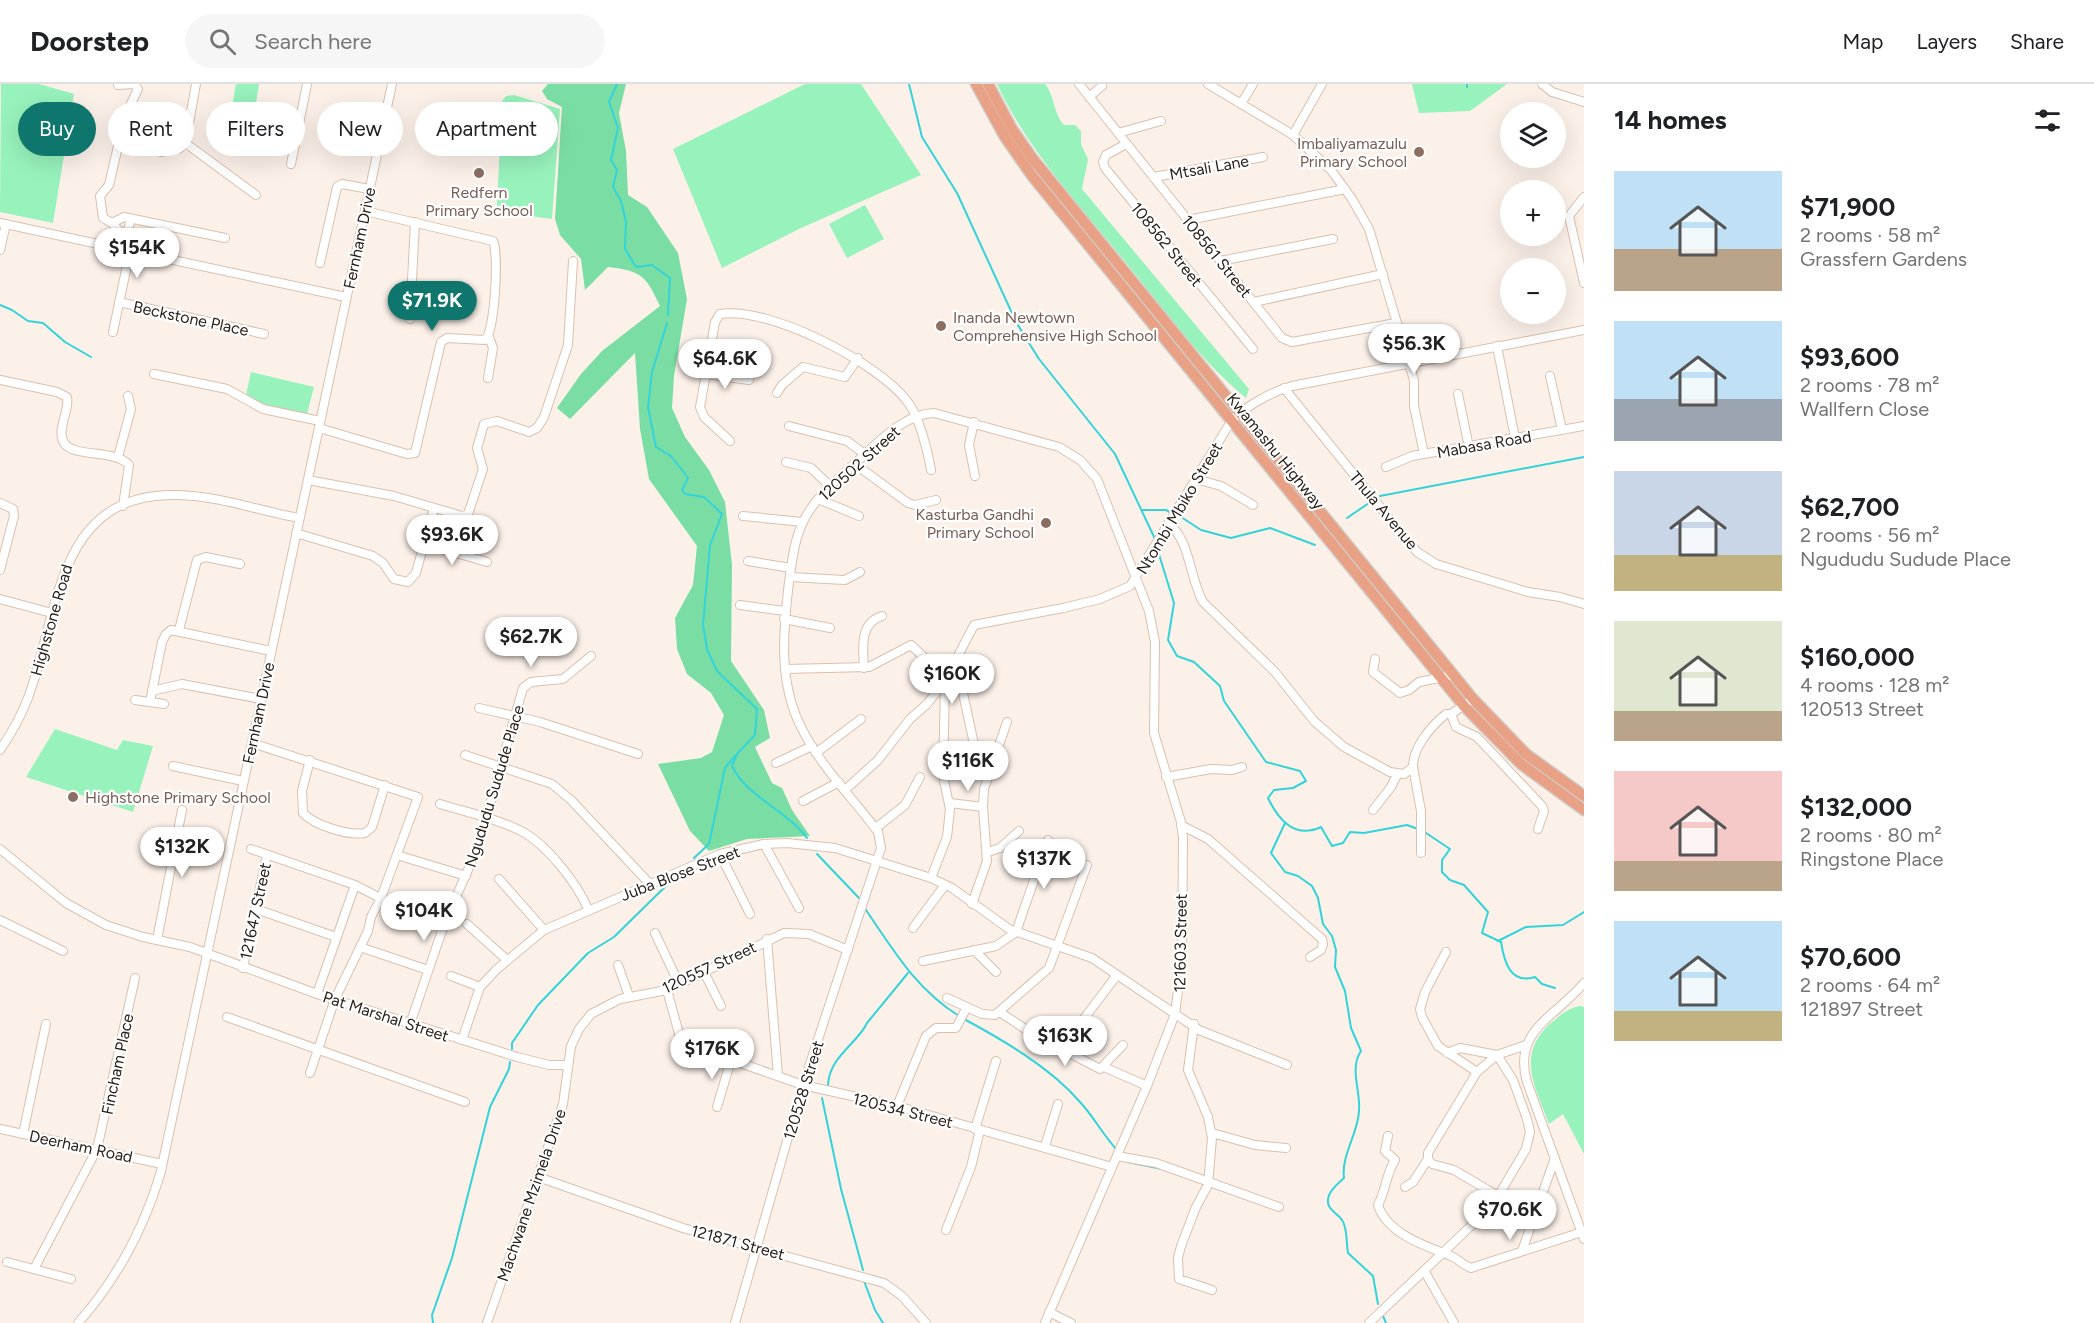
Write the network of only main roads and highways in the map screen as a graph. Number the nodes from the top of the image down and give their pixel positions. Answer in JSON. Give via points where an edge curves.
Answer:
{"nodes":[{"id":1,"x":976,"y":84,"type":"edge"},
{"id":2,"x":988,"y":84,"type":"edge"},
{"id":3,"x":1236,"y":416,"type":"junction"},
{"id":4,"x":1468,"y":703,"type":"junction"},
{"id":5,"x":1584,"y":796,"type":"edge"},
{"id":6,"x":1584,"y":810,"type":"edge"}],
"edges":[{"from":1,"to":3,"type":"main road","name":"Kwamashu Highway","via":[[1016,154]]},
{"from":2,"to":3,"type":"main road","name":"Kwamashu Highway","via":[[1032,158]]},
{"from":3,"to":4,"type":"main road","name":"Kwamashu Highway","via":[[1441,678]]},
{"from":3,"to":4,"type":"main road","name":"Kwamashu Highway","via":[[1453,675]]},
{"from":4,"to":5,"type":"main road","name":"Kwamashu Highway","via":[[1526,754]]},
{"from":4,"to":6,"type":"main road","name":"Kwamashu Highway","via":[[1521,764]]}]}
